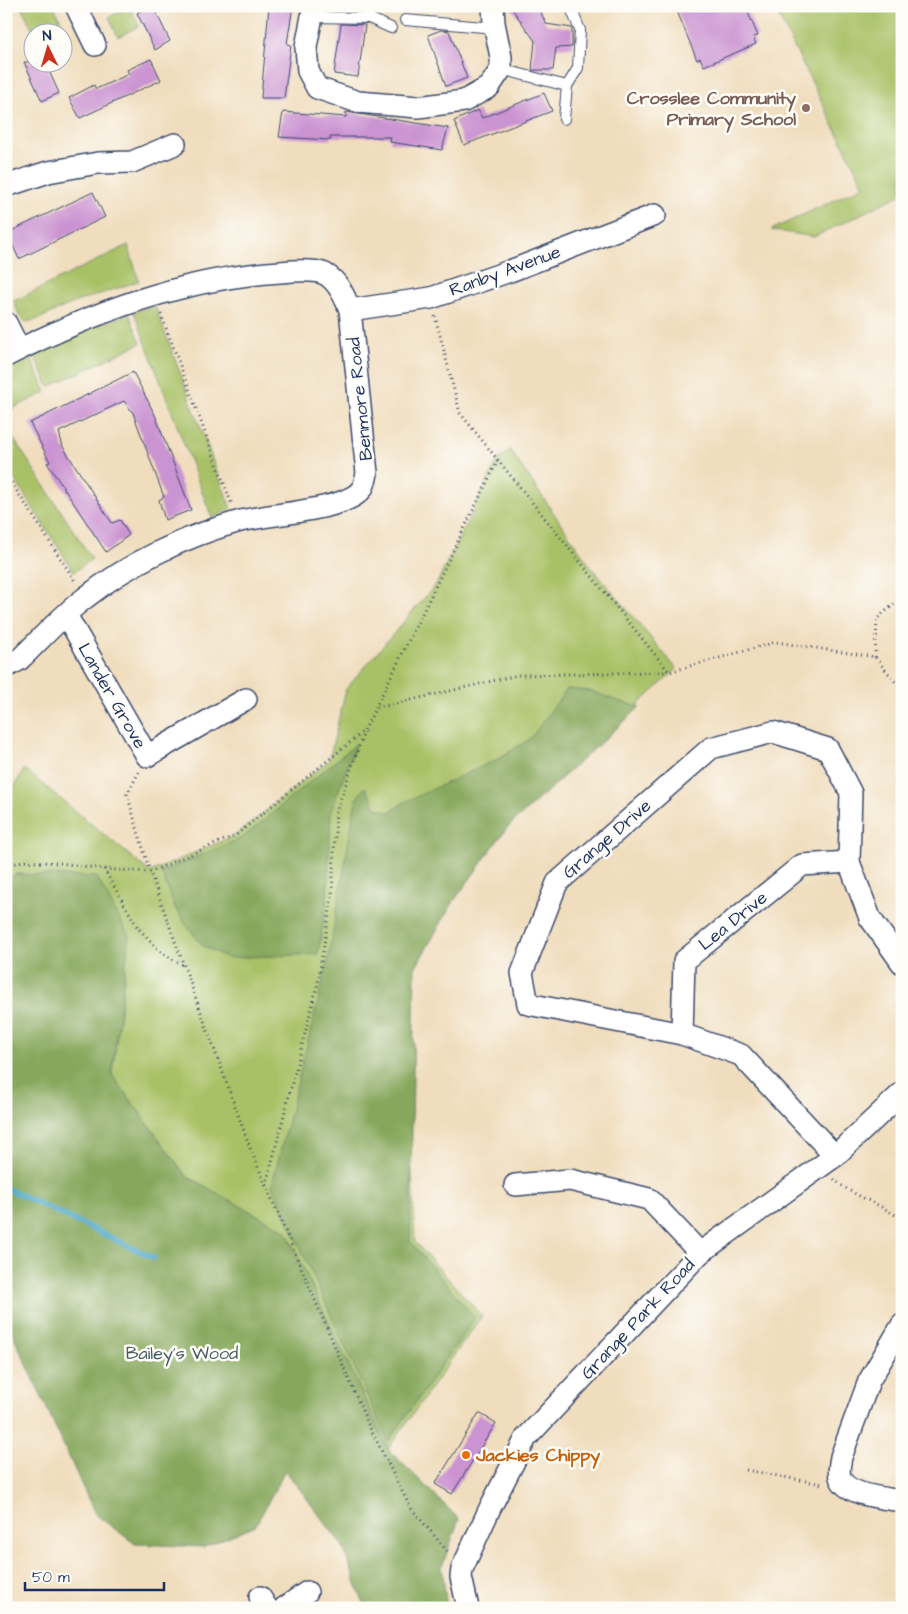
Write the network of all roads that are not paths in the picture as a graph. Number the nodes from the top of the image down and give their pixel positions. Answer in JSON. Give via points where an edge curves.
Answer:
{"nodes":[{"id":1,"x":76,"y":6,"type":"edge"},
{"id":2,"x":493,"y":6,"type":"edge"},
{"id":3,"x":570,"y":6,"type":"edge"},
{"id":4,"x":313,"y":12,"type":"edge"},
{"id":5,"x":405,"y":20,"type":"dead end"},
{"id":6,"x":391,"y":28,"type":"dead end"},
{"id":7,"x":495,"y":28,"type":"junction"},
{"id":8,"x":95,"y":45,"type":"dead end"},
{"id":9,"x":501,"y":69,"type":"junction"},
{"id":10,"x":567,"y":86,"type":"junction"},
{"id":11,"x":564,"y":120,"type":"dead end"},
{"id":12,"x":175,"y":144,"type":"dead end"},
{"id":13,"x":6,"y":186,"type":"edge"},
{"id":14,"x":655,"y":215,"type":"dead end"},
{"id":15,"x":350,"y":310,"type":"junction"},
{"id":16,"x":6,"y":323,"type":"edge"},
{"id":17,"x":13,"y":352,"type":"edge"},
{"id":18,"x":66,"y":615,"type":"junction"},
{"id":19,"x":6,"y":667,"type":"edge"},
{"id":20,"x":246,"y":699,"type":"dead end"},
{"id":21,"x":849,"y":862,"type":"junction"},
{"id":22,"x":902,"y":963,"type":"edge"},
{"id":23,"x":682,"y":1034,"type":"junction"},
{"id":24,"x":902,"y":1093,"type":"edge"},
{"id":25,"x":828,"y":1161,"type":"junction"},
{"id":26,"x":515,"y":1185,"type":"dead end"},
{"id":27,"x":700,"y":1253,"type":"junction"},
{"id":28,"x":902,"y":1324,"type":"edge"},
{"id":29,"x":902,"y":1501,"type":"edge"},
{"id":30,"x":307,"y":1592,"type":"dead end"},
{"id":31,"x":284,"y":1608,"type":"edge"},
{"id":32,"x":468,"y":1608,"type":"edge"}],
"edges":[{"from":1,"to":8,"type":"street"},
{"from":2,"to":7,"type":"street"},
{"from":3,"to":10,"type":"lane","via":[[580,30],[578,68]]},
{"from":4,"to":6,"type":"lane","via":[[369,18]]},
{"from":4,"to":9,"type":"street","via":[[306,47],[308,71],[317,88],[358,102],[418,107],[464,101],[489,87]]},
{"from":5,"to":7,"type":"lane"},
{"from":7,"to":9,"type":"street"},
{"from":9,"to":10,"type":"lane"},
{"from":10,"to":11,"type":"lane"},
{"from":12,"to":13,"type":"street","via":[[132,162],[98,163],[48,172]]},
{"from":14,"to":15,"type":"street","name":"Ranby Avenue","via":[[430,298]]},
{"from":15,"to":17,"type":"street","name":"Benmore Road","via":[[339,287],[323,273],[263,273],[154,295],[79,322]]},
{"from":15,"to":18,"type":"street","name":"Benmore Road","via":[[367,473],[361,491],[346,501],[238,522],[169,548],[120,575]]},
{"from":16,"to":17,"type":"street"},
{"from":18,"to":19,"type":"street","name":"Benmore Road","via":[[19,660]]},
{"from":18,"to":20,"type":"street","name":"Lander Grove","via":[[147,756]]},
{"from":21,"to":22,"type":"street","name":"Grange Drive","via":[[870,918]]},
{"from":21,"to":23,"type":"street","name":"Lea Drive","via":[[802,865],[684,961]]},
{"from":21,"to":23,"type":"street","name":"Grange Drive","via":[[851,793],[828,749],[773,732],[711,748],[557,883],[522,973],[528,1004]]},
{"from":23,"to":25,"type":"street","name":"Grange Drive","via":[[741,1055]]},
{"from":24,"to":25,"type":"street","name":"Grange Park Road"},
{"from":25,"to":27,"type":"street","name":"Grange Park Road"},
{"from":26,"to":27,"type":"street","via":[[570,1180],[649,1199]]},
{"from":27,"to":32,"type":"street","name":"Grange Park Road","via":[[526,1438],[462,1569]]},
{"from":28,"to":29,"type":"street","via":[[869,1381],[839,1470],[842,1482],[858,1493]]},
{"from":30,"to":31,"type":"street"}]}
